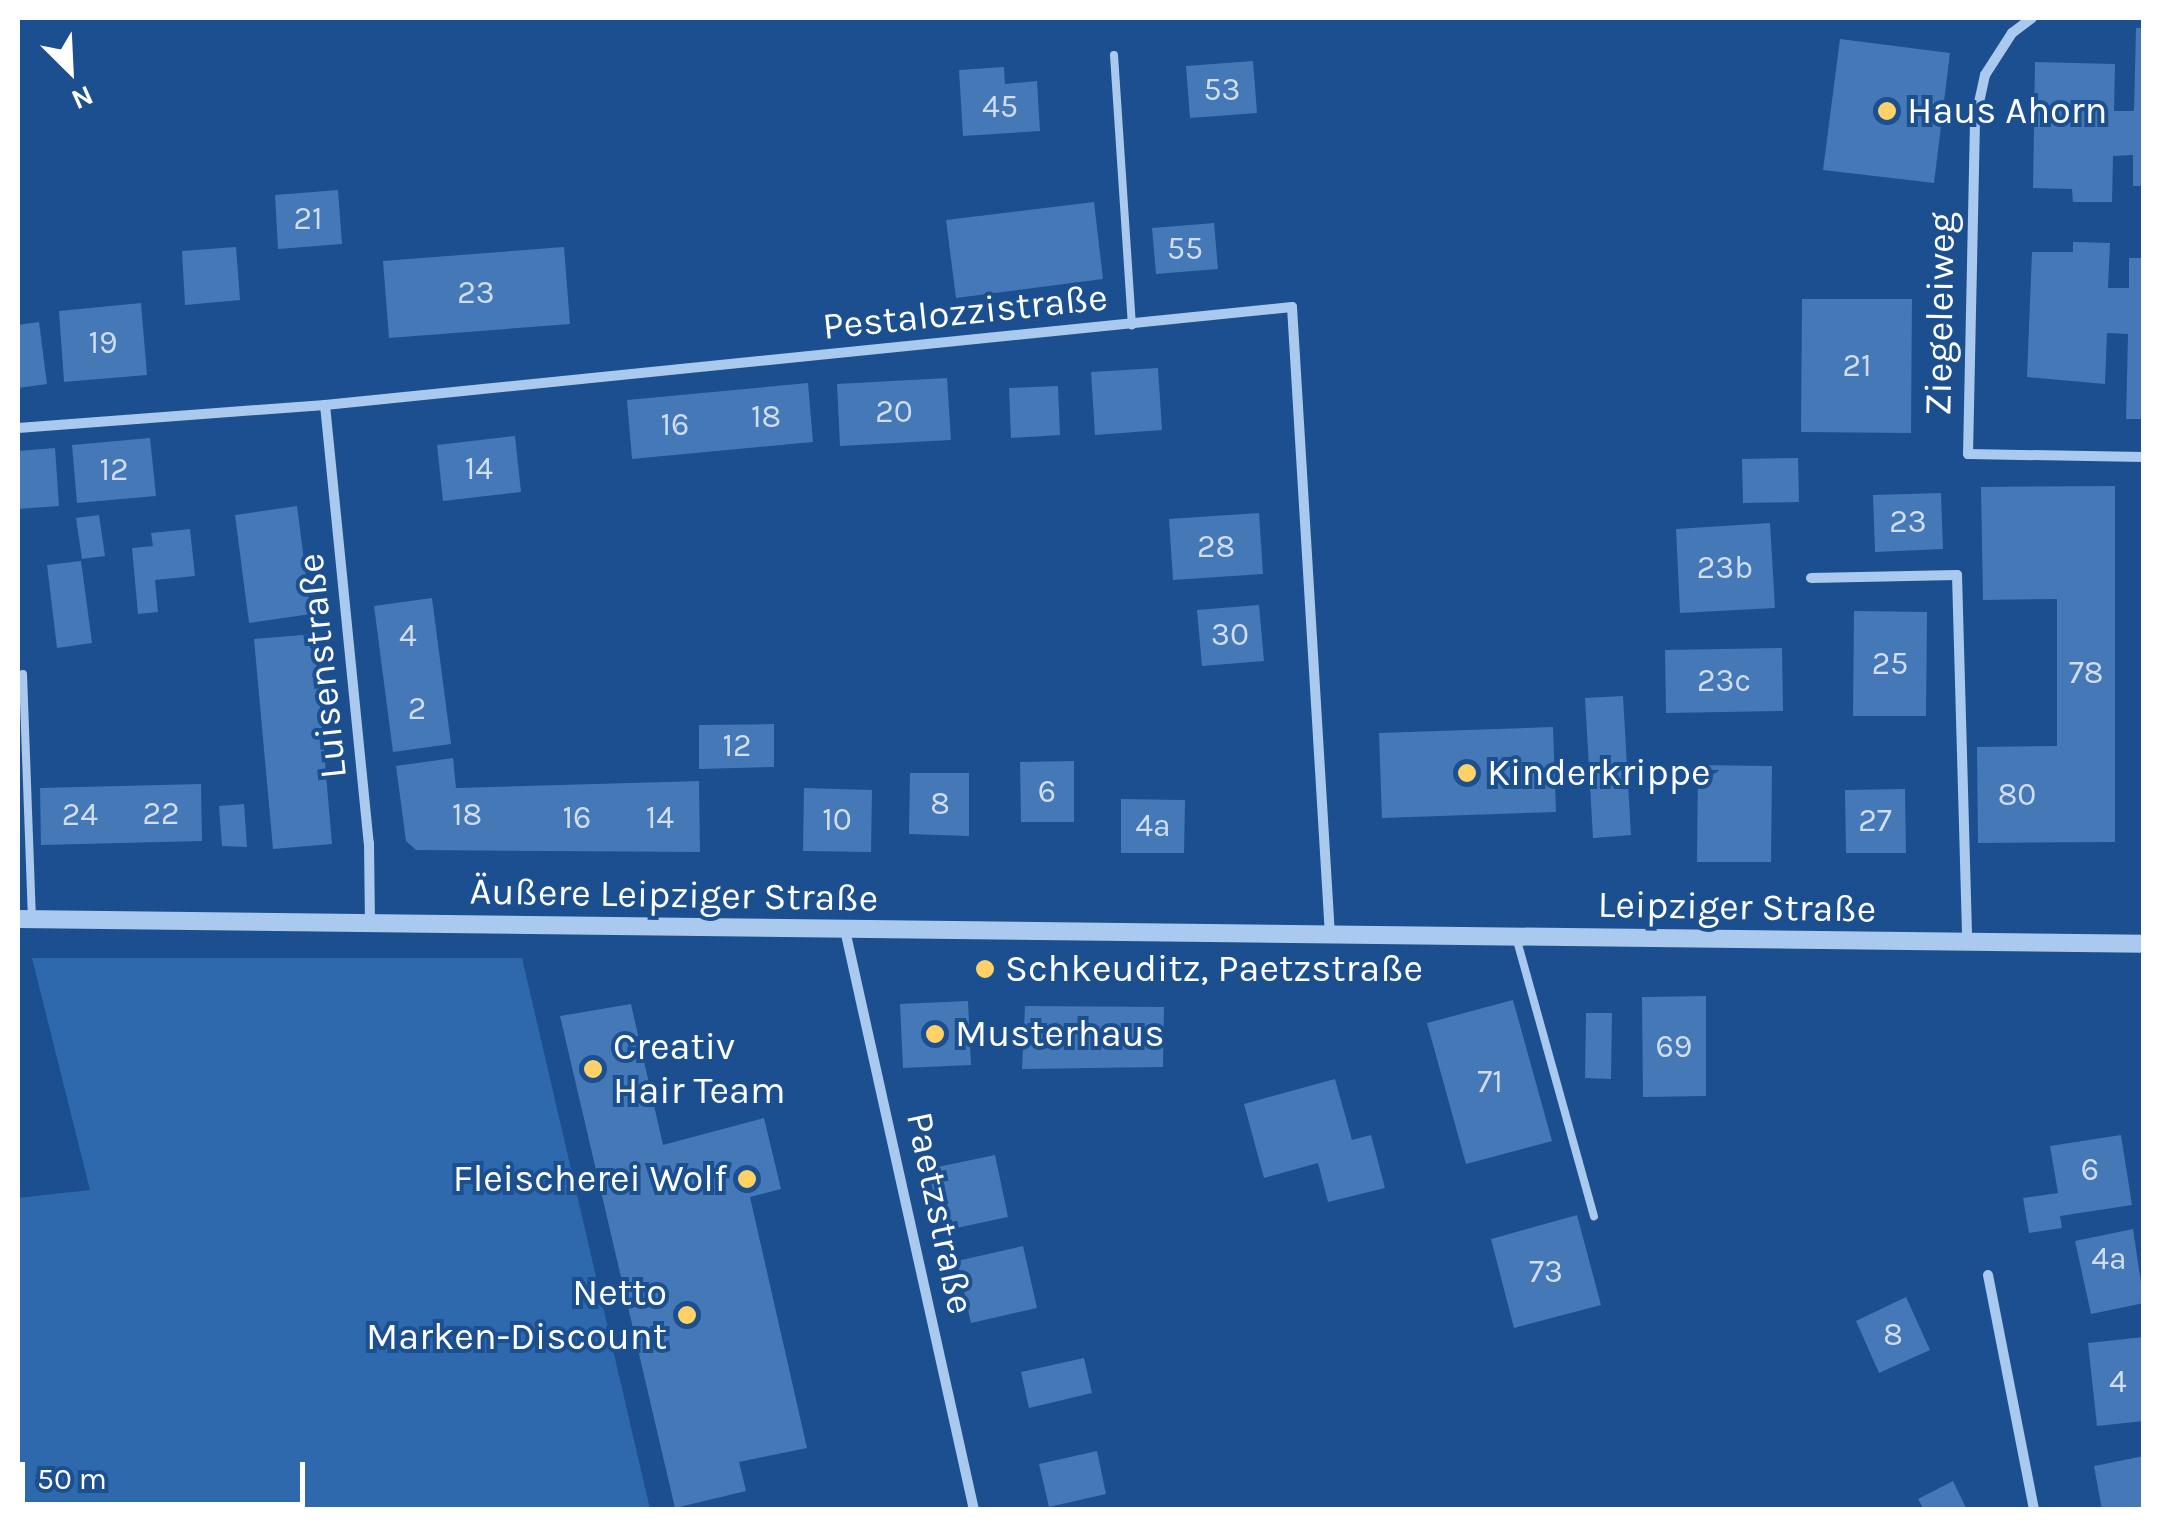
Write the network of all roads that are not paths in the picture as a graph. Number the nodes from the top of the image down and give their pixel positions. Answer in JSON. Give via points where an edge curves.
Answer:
{"nodes":[{"id":1,"x":2032,"y":18,"type":"edge"},
{"id":2,"x":1114,"y":55,"type":"dead end"},
{"id":3,"x":1132,"y":325,"type":"junction"},
{"id":4,"x":326,"y":405,"type":"junction"},
{"id":5,"x":18,"y":428,"type":"edge"},
{"id":6,"x":2144,"y":457,"type":"edge"},
{"id":7,"x":1811,"y":578,"type":"dead end"},
{"id":8,"x":23,"y":674,"type":"dead end"},
{"id":9,"x":25,"y":919,"type":"edge"},
{"id":10,"x":370,"y":922,"type":"junction"},
{"id":11,"x":845,"y":930,"type":"junction"},
{"id":12,"x":1330,"y":936,"type":"junction"},
{"id":13,"x":1516,"y":937,"type":"junction"},
{"id":14,"x":1966,"y":942,"type":"junction"},
{"id":15,"x":2144,"y":944,"type":"edge"},
{"id":16,"x":1594,"y":1216,"type":"dead end"},
{"id":17,"x":1988,"y":1276,"type":"dead end"},
{"id":18,"x":974,"y":1510,"type":"edge"},
{"id":19,"x":2034,"y":1510,"type":"edge"}],
"edges":[{"from":1,"to":6,"type":"street","name":"Ziegeleiweg","via":[[2012,32],[1985,75],[1975,121],[1968,454]]},
{"from":2,"to":3,"type":"lane"},
{"from":3,"to":4,"type":"street","name":"Pestalozzistraße"},
{"from":3,"to":12,"type":"street","name":"Pestalozzistraße","via":[[1292,307]]},
{"from":4,"to":5,"type":"street","name":"Pestalozzistraße"},
{"from":4,"to":10,"type":"street","name":"Luisenstraße","via":[[370,843]]},
{"from":7,"to":14,"type":"street","via":[[1958,574]]},
{"from":8,"to":9,"type":"lane"},
{"from":9,"to":10,"type":"street","name":"Äußere Leipziger Straße"},
{"from":10,"to":11,"type":"street","name":"Äußere Leipziger Straße"},
{"from":11,"to":12,"type":"street","name":"Äußere Leipziger Straße"},
{"from":11,"to":18,"type":"street","name":"Paetzstraße"},
{"from":12,"to":13,"type":"street","name":"Leipziger Straße"},
{"from":13,"to":14,"type":"street","name":"Leipziger Straße"},
{"from":13,"to":16,"type":"lane"},
{"from":14,"to":15,"type":"street","name":"Leipziger Straße"},
{"from":17,"to":19,"type":"street"}]}
